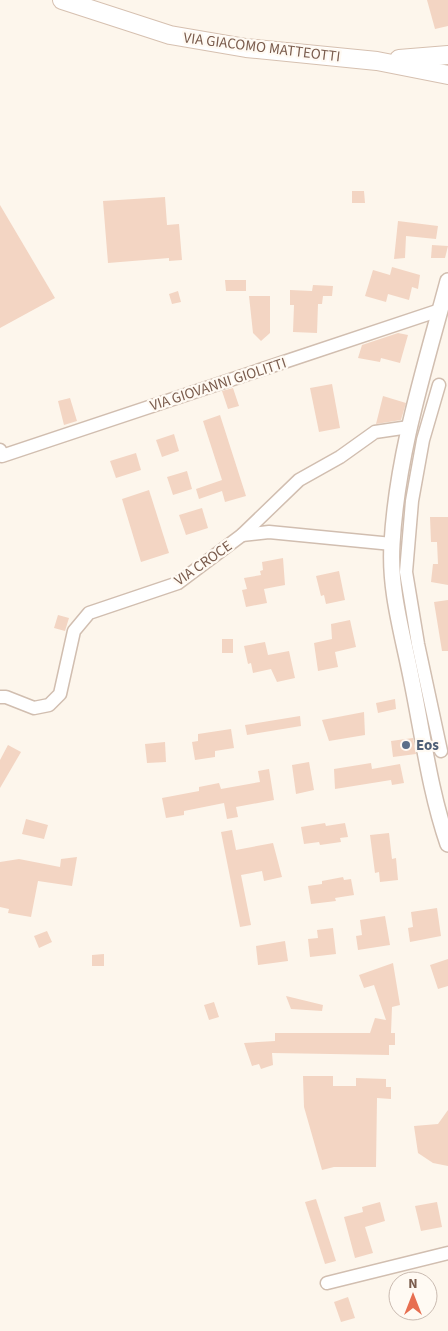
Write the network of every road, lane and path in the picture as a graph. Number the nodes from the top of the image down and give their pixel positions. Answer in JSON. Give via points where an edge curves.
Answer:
{"nodes":[{"id":1,"x":62,"y":0,"type":"edge"},
{"id":2,"x":448,"y":55,"type":"edge"},
{"id":3,"x":377,"y":61,"type":"junction"},
{"id":4,"x":448,"y":76,"type":"edge"},
{"id":5,"x":448,"y":281,"type":"edge"},
{"id":6,"x":440,"y":310,"type":"junction"},
{"id":7,"x":421,"y":384,"type":"junction"},
{"id":8,"x":444,"y":385,"type":"edge"},
{"id":9,"x":409,"y":427,"type":"junction"},
{"id":10,"x":0,"y":450,"type":"edge"},
{"id":11,"x":242,"y":535,"type":"junction"},
{"id":12,"x":392,"y":544,"type":"junction"},
{"id":13,"x":0,"y":697,"type":"edge"},
{"id":14,"x":438,"y":751,"type":"edge"},
{"id":15,"x":448,"y":844,"type":"edge"},
{"id":16,"x":448,"y":1253,"type":"edge"},
{"id":17,"x":327,"y":1283,"type":"dead end"}],
"edges":[{"from":1,"to":3,"type":"main road","name":"VIA GIACOMO MATTEOTTI","via":[[170,35],[246,48]]},
{"from":2,"to":3,"type":"main road"},
{"from":3,"to":4,"type":"main road"},
{"from":5,"to":6,"type":"street"},
{"from":6,"to":7,"type":"street"},
{"from":6,"to":10,"type":"street","name":"VIA GIOVANNI GIOLITTI","via":[[2,456]]},
{"from":7,"to":8,"type":"street"},
{"from":7,"to":9,"type":"street"},
{"from":8,"to":14,"type":"street","via":[[423,440],[412,500],[406,572]]},
{"from":9,"to":11,"type":"street","name":"VIA CROCE","via":[[375,432],[299,480]]},
{"from":9,"to":12,"type":"street"},
{"from":11,"to":12,"type":"street","via":[[269,532]]},
{"from":11,"to":13,"type":"street","name":"VIA CROCE","via":[[178,583],[89,613],[74,631],[60,694],[49,705],[34,708]]},
{"from":12,"to":14,"type":"street","via":[[397,619]]},
{"from":14,"to":15,"type":"street","via":[[432,788]]},
{"from":16,"to":17,"type":"street"}]}
